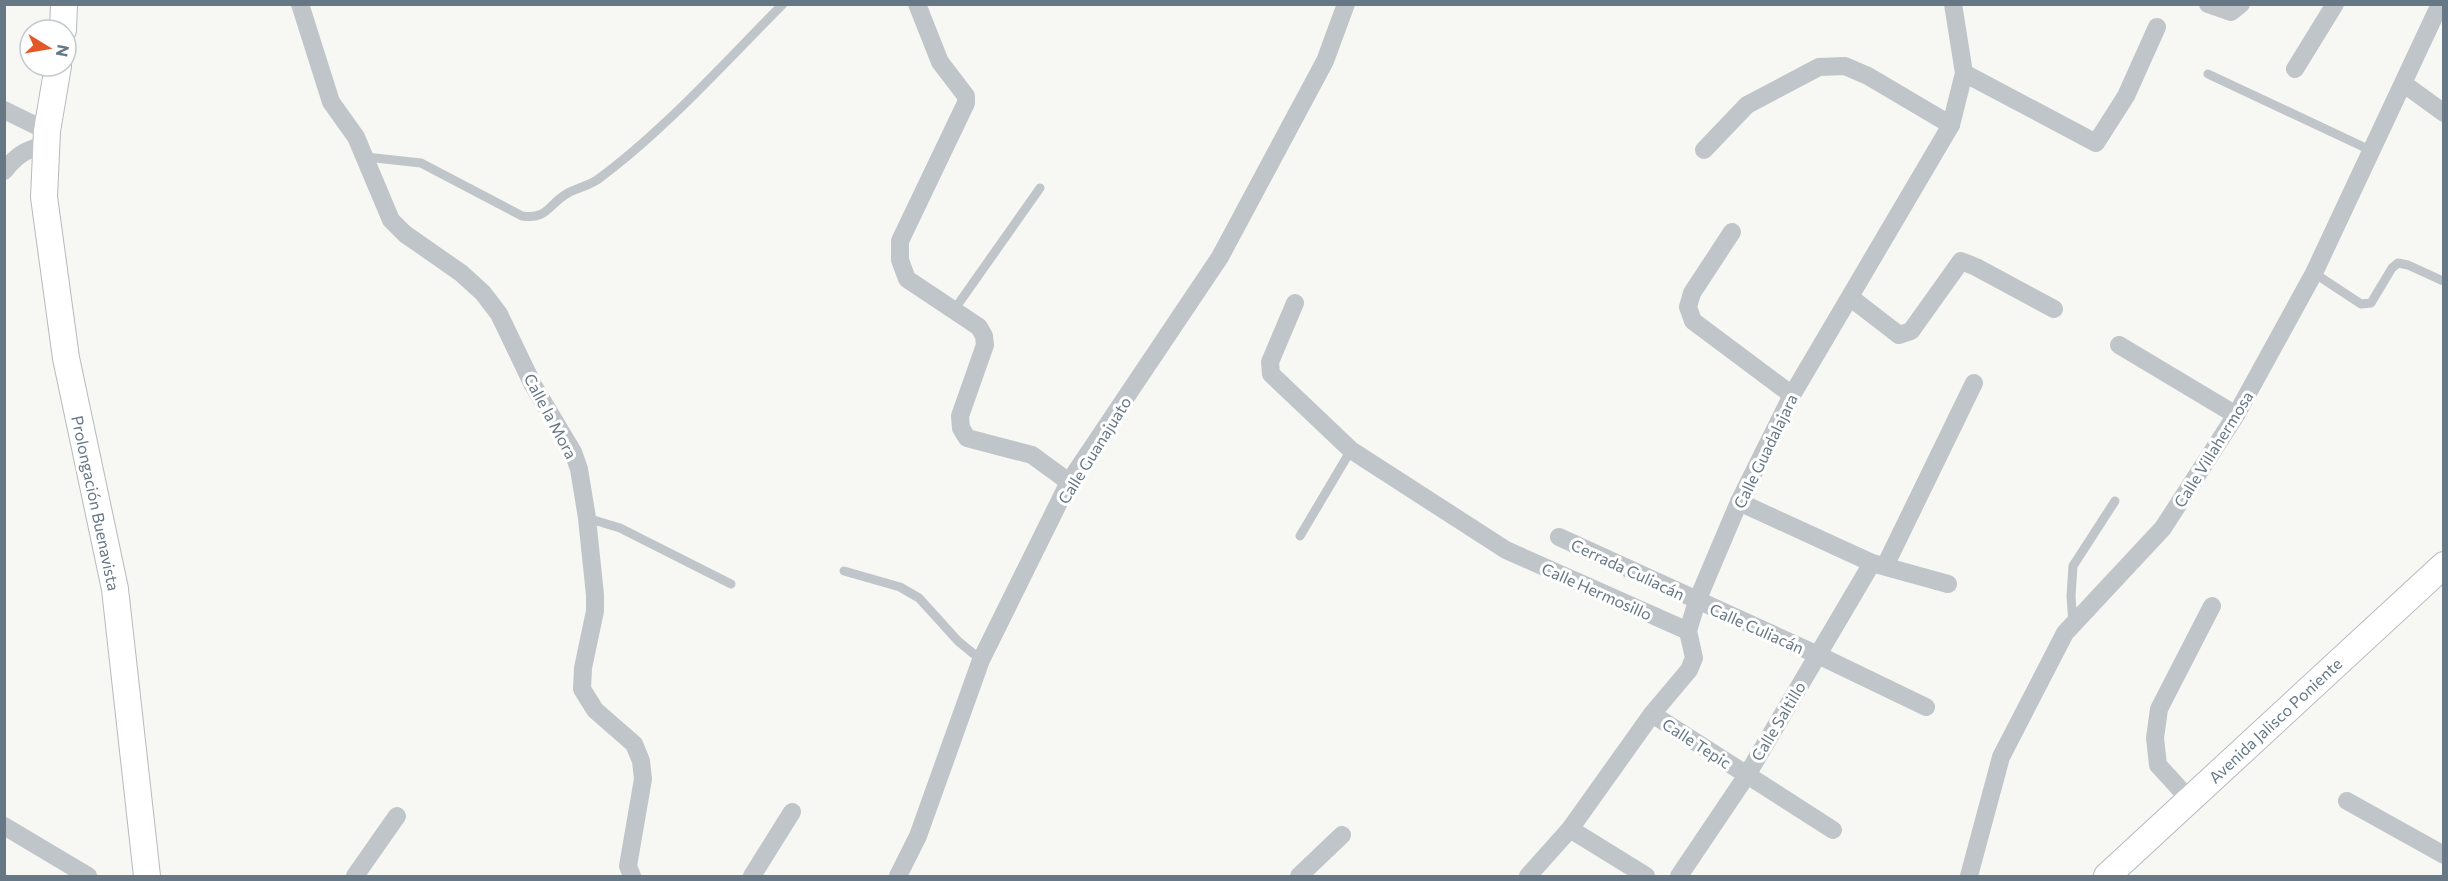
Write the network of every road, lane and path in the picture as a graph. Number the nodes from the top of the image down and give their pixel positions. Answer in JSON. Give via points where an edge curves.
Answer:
{"nodes":[{"id":1,"x":300,"y":4,"type":"edge"},
{"id":2,"x":783,"y":4,"type":"edge"},
{"id":3,"x":917,"y":4,"type":"edge"},
{"id":4,"x":1346,"y":4,"type":"edge"},
{"id":5,"x":1953,"y":4,"type":"edge"},
{"id":6,"x":2208,"y":4,"type":"edge"},
{"id":7,"x":2241,"y":4,"type":"edge"},
{"id":8,"x":2336,"y":4,"type":"edge"},
{"id":9,"x":2440,"y":4,"type":"edge"},
{"id":10,"x":2157,"y":27,"type":"dead end"},
{"id":11,"x":2295,"y":69,"type":"dead end"},
{"id":12,"x":1964,"y":73,"type":"junction"},
{"id":13,"x":2208,"y":74,"type":"dead end"},
{"id":14,"x":56,"y":78,"type":"edge"},
{"id":15,"x":2404,"y":84,"type":"junction"},
{"id":16,"x":4,"y":110,"type":"edge"},
{"id":17,"x":2444,"y":113,"type":"edge"},
{"id":18,"x":1951,"y":125,"type":"junction"},
{"id":19,"x":47,"y":138,"type":"junction"},
{"id":20,"x":1704,"y":150,"type":"dead end"},
{"id":21,"x":2370,"y":150,"type":"junction"},
{"id":22,"x":366,"y":157,"type":"junction"},
{"id":23,"x":4,"y":171,"type":"edge"},
{"id":24,"x":1040,"y":188,"type":"dead end"},
{"id":25,"x":1732,"y":232,"type":"dead end"},
{"id":26,"x":2314,"y":273,"type":"junction"},
{"id":27,"x":2444,"y":281,"type":"edge"},
{"id":28,"x":1851,"y":298,"type":"junction"},
{"id":29,"x":1295,"y":303,"type":"dead end"},
{"id":30,"x":2054,"y":309,"type":"dead end"},
{"id":31,"x":954,"y":310,"type":"junction"},
{"id":32,"x":2119,"y":345,"type":"dead end"},
{"id":33,"x":1974,"y":383,"type":"dead end"},
{"id":34,"x":1792,"y":395,"type":"junction"},
{"id":35,"x":2236,"y":415,"type":"junction"},
{"id":36,"x":1351,"y":450,"type":"junction"},
{"id":37,"x":1069,"y":482,"type":"junction"},
{"id":38,"x":2115,"y":501,"type":"dead end"},
{"id":39,"x":1739,"y":502,"type":"junction"},
{"id":40,"x":587,"y":518,"type":"junction"},
{"id":41,"x":1300,"y":536,"type":"dead end"},
{"id":42,"x":1559,"y":537,"type":"dead end"},
{"id":43,"x":1878,"y":565,"type":"junction"},
{"id":44,"x":2444,"y":565,"type":"edge"},
{"id":45,"x":844,"y":571,"type":"dead end"},
{"id":46,"x":1948,"y":584,"type":"dead end"},
{"id":47,"x":731,"y":585,"type":"dead end"},
{"id":48,"x":1697,"y":601,"type":"junction"},
{"id":49,"x":2212,"y":606,"type":"dead end"},
{"id":50,"x":2073,"y":624,"type":"junction"},
{"id":51,"x":1688,"y":631,"type":"junction"},
{"id":52,"x":1818,"y":656,"type":"junction"},
{"id":53,"x":981,"y":660,"type":"junction"},
{"id":54,"x":1926,"y":707,"type":"dead end"},
{"id":55,"x":1652,"y":714,"type":"junction"},
{"id":56,"x":1747,"y":775,"type":"junction"},
{"id":57,"x":2189,"y":799,"type":"junction"},
{"id":58,"x":2347,"y":801,"type":"dead end"},
{"id":59,"x":792,"y":812,"type":"dead end"},
{"id":60,"x":397,"y":816,"type":"dead end"},
{"id":61,"x":4,"y":826,"type":"edge"},
{"id":62,"x":1570,"y":829,"type":"junction"},
{"id":63,"x":1833,"y":830,"type":"dead end"},
{"id":64,"x":1342,"y":835,"type":"dead end"},
{"id":65,"x":2444,"y":855,"type":"edge"},
{"id":66,"x":2112,"y":874,"type":"edge"},
{"id":67,"x":88,"y":876,"type":"edge"},
{"id":68,"x":147,"y":876,"type":"edge"},
{"id":69,"x":356,"y":876,"type":"edge"},
{"id":70,"x":632,"y":876,"type":"edge"},
{"id":71,"x":752,"y":876,"type":"edge"},
{"id":72,"x":898,"y":876,"type":"edge"},
{"id":73,"x":1299,"y":876,"type":"edge"},
{"id":74,"x":1528,"y":876,"type":"edge"},
{"id":75,"x":1646,"y":876,"type":"edge"},
{"id":76,"x":1679,"y":876,"type":"edge"},
{"id":77,"x":1969,"y":876,"type":"edge"}],
"edges":[{"from":1,"to":22,"type":"street","name":"Calle la Mora","via":[[332,102]]},
{"from":2,"to":22,"type":"lane","via":[[649,136],[595,182],[566,194],[542,215],[522,216],[421,163]]},
{"from":3,"to":31,"type":"street","via":[[940,62],[966,96],[966,104],[900,241],[900,260],[907,279]]},
{"from":4,"to":37,"type":"street","name":"Calle Guanajuato","via":[[1325,60],[1220,257]]},
{"from":5,"to":12,"type":"street","name":"Calle Guadalajara"},
{"from":6,"to":7,"type":"street","via":[[2231,12]]},
{"from":8,"to":11,"type":"street"},
{"from":9,"to":15,"type":"street","name":"Calle Villahermosa"},
{"from":10,"to":12,"type":"street","via":[[2126,96],[2096,143]]},
{"from":12,"to":18,"type":"street","name":"Calle Guadalajara"},
{"from":13,"to":21,"type":"lane"},
{"from":14,"to":19,"type":"street","name":"Prolongación Buenavista"},
{"from":15,"to":17,"type":"street"},
{"from":15,"to":21,"type":"street","name":"Calle Villahermosa"},
{"from":16,"to":19,"type":"street"},
{"from":18,"to":20,"type":"street","via":[[1868,75],[1845,66],[1819,67],[1747,105]]},
{"from":18,"to":28,"type":"street","name":"Calle Guadalajara"},
{"from":19,"to":23,"type":"street","via":[[15,157]]},
{"from":19,"to":68,"type":"street","name":"Prolongación Buenavista","via":[[44,197],[66,358],[115,589]]},
{"from":21,"to":26,"type":"street","name":"Calle Villahermosa"},
{"from":22,"to":40,"type":"street","name":"Calle la Mora","via":[[391,220],[483,292],[499,314],[533,385],[573,452]]},
{"from":24,"to":31,"type":"lane"},
{"from":25,"to":34,"type":"street","via":[[1692,293],[1688,307],[1693,321]]},
{"from":26,"to":27,"type":"lane","via":[[2367,305],[2398,263]]},
{"from":26,"to":35,"type":"street","name":"Calle Villahermosa"},
{"from":28,"to":30,"type":"street","via":[[1899,335],[1911,331],[1961,261]]},
{"from":28,"to":34,"type":"street","name":"Calle Guadalajara"},
{"from":29,"to":36,"type":"street","name":"Calle Hermosillo","via":[[1270,362],[1271,374]]},
{"from":31,"to":37,"type":"street","via":[[979,327],[985,345],[960,416],[967,438],[1032,455]]},
{"from":32,"to":35,"type":"street"},
{"from":33,"to":43,"type":"street","name":"Calle Saltillo"},
{"from":34,"to":39,"type":"street","name":"Calle Guadalajara"},
{"from":35,"to":50,"type":"street","name":"Calle Villahermosa","via":[[2163,528]]},
{"from":36,"to":41,"type":"lane"},
{"from":36,"to":51,"type":"street","name":"Calle Hermosillo","via":[[1506,550]]},
{"from":37,"to":53,"type":"street","name":"Calle Guanajuato"},
{"from":38,"to":50,"type":"lane","via":[[2073,566]]},
{"from":39,"to":43,"type":"street"},
{"from":39,"to":48,"type":"street","name":"Calle Guadalajara"},
{"from":40,"to":47,"type":"lane","via":[[620,528]]},
{"from":40,"to":70,"type":"street","name":"Calle la Mora","via":[[595,611],[582,689],[595,710],[634,744],[641,761],[643,779],[628,866]]},
{"from":42,"to":48,"type":"street","name":"Cerrada Culiacán"},
{"from":43,"to":46,"type":"street"},
{"from":43,"to":52,"type":"street","name":"Calle Saltillo"},
{"from":44,"to":57,"type":"street","name":"Avenida Jalisco Poniente"},
{"from":45,"to":53,"type":"lane","via":[[900,587],[919,598]]},
{"from":48,"to":51,"type":"street","name":"Calle Guadalajara"},
{"from":48,"to":52,"type":"street","name":"Calle Culiacán"},
{"from":49,"to":57,"type":"street","via":[[2159,709],[2155,738],[2158,765]]},
{"from":50,"to":77,"type":"street","name":"Calle Villahermosa","via":[[2001,757]]},
{"from":51,"to":55,"type":"street","name":"Calle Guadalajara","via":[[1694,658],[1689,670]]},
{"from":52,"to":54,"type":"street","name":"Calle Culiacán"},
{"from":52,"to":56,"type":"street","name":"Calle Saltillo"},
{"from":53,"to":72,"type":"street","name":"Calle Guanajuato","via":[[918,836]]},
{"from":55,"to":56,"type":"street","name":"Calle Tepic"},
{"from":55,"to":62,"type":"street","name":"Calle Guadalajara"},
{"from":56,"to":63,"type":"street","name":"Calle Tepic"},
{"from":56,"to":76,"type":"street","name":"Calle Saltillo"},
{"from":57,"to":66,"type":"street","name":"Avenida Jalisco Poniente"},
{"from":58,"to":65,"type":"street"},
{"from":59,"to":71,"type":"street"},
{"from":60,"to":69,"type":"street"},
{"from":61,"to":67,"type":"street"},
{"from":62,"to":74,"type":"street","name":"Calle Guadalajara"},
{"from":62,"to":75,"type":"street"},
{"from":64,"to":73,"type":"street"}]}
